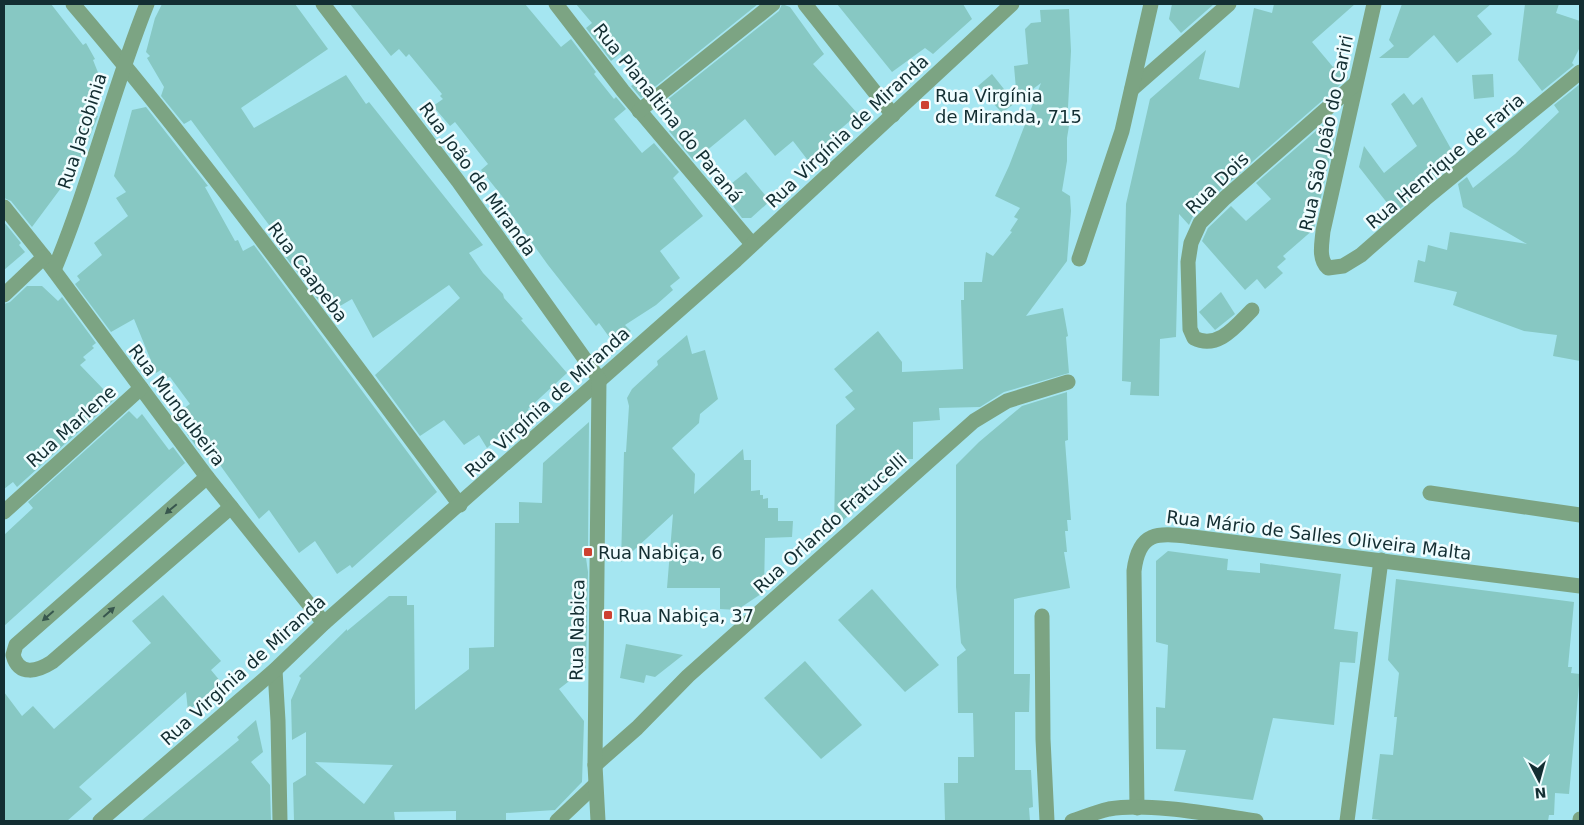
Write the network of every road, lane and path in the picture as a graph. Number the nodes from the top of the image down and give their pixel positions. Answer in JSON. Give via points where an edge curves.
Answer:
{"nodes":[{"id":1,"x":73,"y":4,"type":"edge"},
{"id":2,"x":147,"y":4,"type":"edge"},
{"id":3,"x":322,"y":4,"type":"edge"},
{"id":4,"x":556,"y":4,"type":"edge"},
{"id":5,"x":773,"y":4,"type":"edge"},
{"id":6,"x":805,"y":4,"type":"edge"},
{"id":7,"x":1012,"y":4,"type":"edge"},
{"id":8,"x":1151,"y":4,"type":"edge"},
{"id":9,"x":1228,"y":4,"type":"edge"},
{"id":10,"x":1374,"y":4,"type":"edge"},
{"id":11,"x":124,"y":63,"type":"junction"},
{"id":12,"x":1580,"y":72,"type":"edge"},
{"id":13,"x":1355,"y":84,"type":"junction"},
{"id":14,"x":1132,"y":89,"type":"junction"},
{"id":15,"x":640,"y":112,"type":"junction"},
{"id":16,"x":892,"y":115,"type":"junction"},
{"id":17,"x":4,"y":206,"type":"edge"},
{"id":18,"x":752,"y":244,"type":"junction"},
{"id":19,"x":44,"y":257,"type":"junction"},
{"id":20,"x":1079,"y":259,"type":"dead end"},
{"id":21,"x":1328,"y":268,"type":"joint"},
{"id":22,"x":54,"y":270,"type":"junction"},
{"id":23,"x":4,"y":296,"type":"edge"},
{"id":24,"x":1252,"y":310,"type":"dead end"},
{"id":25,"x":599,"y":379,"type":"junction"},
{"id":26,"x":1068,"y":382,"type":"dead end"},
{"id":27,"x":141,"y":388,"type":"junction"},
{"id":28,"x":207,"y":477,"type":"junction"},
{"id":29,"x":1430,"y":493,"type":"dead end"},
{"id":30,"x":460,"y":505,"type":"junction"},
{"id":31,"x":231,"y":507,"type":"junction"},
{"id":32,"x":4,"y":512,"type":"edge"},
{"id":33,"x":1580,"y":515,"type":"edge"},
{"id":34,"x":1381,"y":560,"type":"junction"},
{"id":35,"x":1580,"y":586,"type":"edge"},
{"id":36,"x":1042,"y":616,"type":"dead end"},
{"id":37,"x":324,"y":623,"type":"junction"},
{"id":38,"x":275,"y":670,"type":"junction"},
{"id":39,"x":595,"y":765,"type":"junction"},
{"id":40,"x":595,"y":784,"type":"junction"},
{"id":41,"x":1136,"y":808,"type":"junction"},
{"id":42,"x":100,"y":821,"type":"edge"},
{"id":43,"x":280,"y":821,"type":"edge"},
{"id":44,"x":557,"y":821,"type":"edge"},
{"id":45,"x":598,"y":821,"type":"edge"},
{"id":46,"x":1047,"y":821,"type":"edge"},
{"id":47,"x":1072,"y":821,"type":"edge"},
{"id":48,"x":1256,"y":821,"type":"edge"},
{"id":49,"x":1347,"y":821,"type":"edge"}],
"edges":[{"from":1,"to":11,"type":"street","name":"Rua Caapeba"},
{"from":2,"to":11,"type":"street","name":"Rua Jacobinia"},
{"from":3,"to":25,"type":"street","name":"Rua João de Miranda","via":[[458,181]]},
{"from":4,"to":15,"type":"street","name":"Rua Planaltina do Paraná"},
{"from":5,"to":15,"type":"street"},
{"from":6,"to":16,"type":"street"},
{"from":7,"to":16,"type":"street","name":"Rua Virgínia de Miranda"},
{"from":8,"to":14,"type":"street"},
{"from":9,"to":14,"type":"street"},
{"from":10,"to":13,"type":"street","name":"Rua São João do Cariri"},
{"from":11,"to":22,"type":"street","name":"Rua Jacobinia","via":[[69,236]]},
{"from":11,"to":30,"type":"street","name":"Rua Caapeba"},
{"from":12,"to":21,"type":"street","name":"Rua Henrique de Faria","via":[[1361,255],[1343,266]]},
{"from":13,"to":21,"type":"street","name":"Rua São João do Cariri","via":[[1323,231],[1322,258]]},
{"from":13,"to":24,"type":"street","name":"Rua Dois","via":[[1225,198],[1194,233],[1188,262],[1191,335],[1203,342],[1215,341]]},
{"from":14,"to":20,"type":"street","via":[[1122,131]]},
{"from":15,"to":18,"type":"street","name":"Rua Planaltina do Paraná"},
{"from":16,"to":18,"type":"street","name":"Rua Virgínia de Miranda"},
{"from":17,"to":19,"type":"street","name":"Rua Mungubeira"},
{"from":18,"to":25,"type":"street","name":"Rua Virgínia de Miranda"},
{"from":19,"to":22,"type":"street","name":"Rua Mungubeira"},
{"from":19,"to":23,"type":"street"},
{"from":22,"to":27,"type":"street","name":"Rua Mungubeira"},
{"from":25,"to":30,"type":"street","name":"Rua Virgínia de Miranda"},
{"from":25,"to":39,"type":"street","name":"Rua Nabica"},
{"from":26,"to":39,"type":"street","name":"Rua Orlando Fratucelli","via":[[1007,401],[974,421],[688,676]]},
{"from":27,"to":28,"type":"street","name":"Rua Mungubeira"},
{"from":27,"to":32,"type":"street","name":"Rua Marlene"},
{"from":28,"to":31,"type":"street","name":"Rua Mungubeira"},
{"from":28,"to":31,"type":"street","one_way":true,"via":[[22,638],[13,650],[14,661],[22,669],[36,670],[52,662]]},
{"from":29,"to":33,"type":"street"},
{"from":30,"to":37,"type":"street","name":"Rua Virgínia de Miranda"},
{"from":31,"to":37,"type":"street","name":"Rua Mungubeira"},
{"from":34,"to":35,"type":"street","name":"Rua Mário de Salles Oliveira Malta"},
{"from":34,"to":41,"type":"street","name":"Rua Mário de Salles Oliveira Malta","via":[[1165,534],[1145,540],[1136,555],[1134,571]]},
{"from":34,"to":49,"type":"street"},
{"from":36,"to":46,"type":"street"},
{"from":37,"to":38,"type":"street","name":"Rua Virgínia de Miranda"},
{"from":38,"to":42,"type":"street","name":"Rua Virgínia de Miranda"},
{"from":38,"to":43,"type":"street"},
{"from":39,"to":40,"type":"street","name":"Rua Nabica"},
{"from":40,"to":44,"type":"street"},
{"from":40,"to":45,"type":"street","name":"Rua Nabica"},
{"from":41,"to":47,"type":"street","via":[[1110,809]]},
{"from":41,"to":48,"type":"street"}]}
